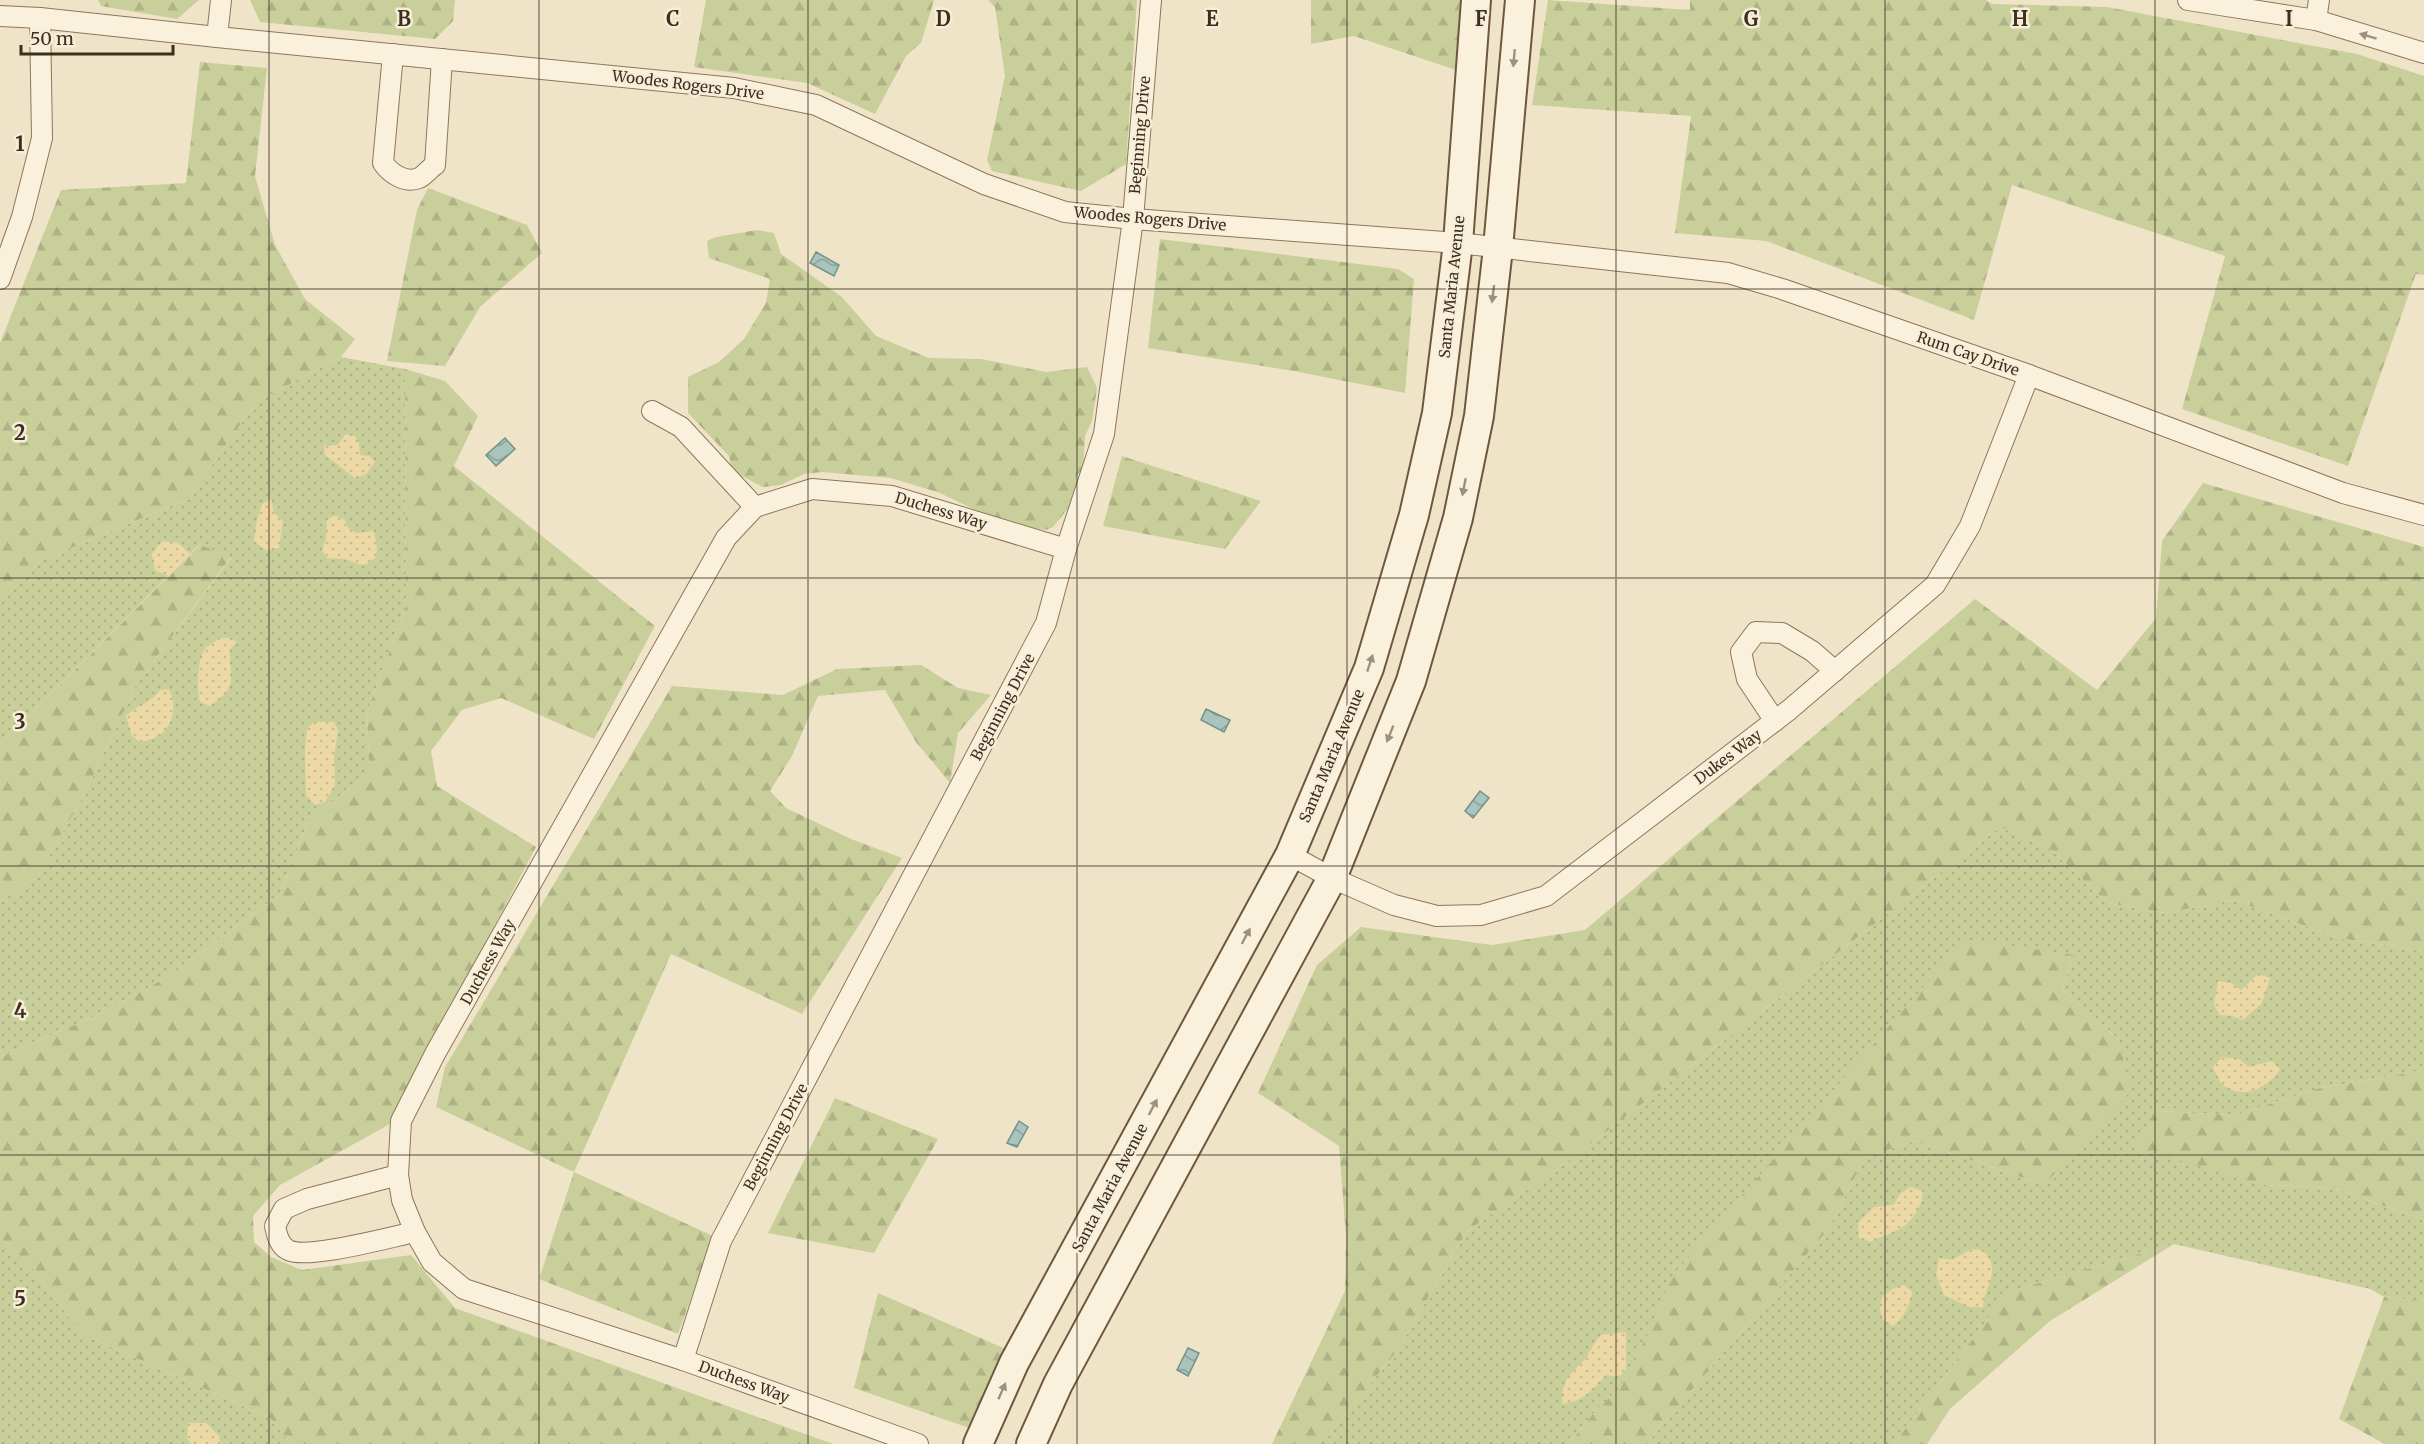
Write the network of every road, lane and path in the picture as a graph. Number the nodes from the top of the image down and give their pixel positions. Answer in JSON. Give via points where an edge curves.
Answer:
{"nodes":[{"id":1,"x":221,"y":0,"type":"edge"},
{"id":2,"x":1151,"y":0,"type":"edge"},
{"id":3,"x":1476,"y":0,"type":"edge"},
{"id":4,"x":1520,"y":0,"type":"edge"},
{"id":5,"x":2188,"y":0,"type":"edge"},
{"id":6,"x":2319,"y":0,"type":"edge"},
{"id":7,"x":0,"y":15,"type":"edge"},
{"id":8,"x":40,"y":18,"type":"junction"},
{"id":9,"x":2316,"y":20,"type":"junction"},
{"id":10,"x":217,"y":37,"type":"junction"},
{"id":11,"x":2424,"y":53,"type":"edge"},
{"id":12,"x":393,"y":54,"type":"junction"},
{"id":13,"x":442,"y":59,"type":"junction"},
{"id":14,"x":1133,"y":219,"type":"junction"},
{"id":15,"x":1458,"y":243,"type":"junction"},
{"id":16,"x":1498,"y":248,"type":"junction"},
{"id":17,"x":0,"y":279,"type":"edge"},
{"id":18,"x":2029,"y":375,"type":"junction"},
{"id":19,"x":652,"y":411,"type":"dead end"},
{"id":20,"x":755,"y":507,"type":"junction"},
{"id":21,"x":2424,"y":515,"type":"edge"},
{"id":22,"x":1066,"y":549,"type":"junction"},
{"id":23,"x":1835,"y":671,"type":"junction"},
{"id":24,"x":1775,"y":721,"type":"junction"},
{"id":25,"x":1290,"y":855,"type":"junction"},
{"id":26,"x":1332,"y":878,"type":"junction"},
{"id":27,"x":398,"y":1175,"type":"junction"},
{"id":28,"x":415,"y":1232,"type":"junction"},
{"id":29,"x":682,"y":1360,"type":"junction"},
{"id":30,"x":918,"y":1444,"type":"edge"},
{"id":31,"x":978,"y":1444,"type":"edge"},
{"id":32,"x":1031,"y":1444,"type":"edge"}],
"edges":[{"from":1,"to":10,"type":"street"},
{"from":2,"to":14,"type":"street","name":"Beginning Drive"},
{"from":3,"to":15,"type":"street","name":"Santa Maria Avenue"},
{"from":4,"to":16,"type":"street","one_way":true},
{"from":5,"to":9,"type":"street"},
{"from":6,"to":9,"type":"street"},
{"from":7,"to":8,"type":"street","name":"Woodes Rogers Drive"},
{"from":8,"to":10,"type":"street","name":"Woodes Rogers Drive"},
{"from":8,"to":17,"type":"street","via":[[42,138],[22,217]]},
{"from":11,"to":9,"type":"street","one_way":true},
{"from":10,"to":12,"type":"street","name":"Woodes Rogers Drive"},
{"from":12,"to":13,"type":"street","name":"Woodes Rogers Drive"},
{"from":12,"to":13,"type":"street","via":[[383,163],[406,180],[419,178],[435,165]]},
{"from":13,"to":14,"type":"street","name":"Woodes Rogers Drive","via":[[734,88],[816,105],[984,184],[1065,212]]},
{"from":14,"to":15,"type":"street","name":"Woodes Rogers Drive"},
{"from":14,"to":22,"type":"street","name":"Beginning Drive","via":[[1104,434]]},
{"from":15,"to":16,"type":"street","name":"Woodes Rogers Drive"},
{"from":25,"to":15,"type":"street","name":"Santa Maria Avenue","one_way":true,"via":[[1369,668],[1414,514],[1437,413]]},
{"from":16,"to":18,"type":"street","name":"Rum Cay Drive","via":[[1728,273]]},
{"from":16,"to":26,"type":"street","one_way":true,"via":[[1479,416],[1458,518],[1411,681]]},
{"from":18,"to":21,"type":"street","name":"Rum Cay Drive","via":[[2343,493]]},
{"from":18,"to":23,"type":"street","name":"Dukes Way","via":[[1970,526],[1935,585]]},
{"from":19,"to":20,"type":"street","via":[[681,427]]},
{"from":20,"to":22,"type":"street","name":"Duchess Way","via":[[812,489],[892,495]]},
{"from":20,"to":27,"type":"street","name":"Duchess Way","via":[[726,538],[436,1052],[401,1120]]},
{"from":22,"to":29,"type":"street","name":"Beginning Drive","via":[[1046,623],[721,1241]]},
{"from":23,"to":24,"type":"street","name":"Dukes Way"},
{"from":23,"to":24,"type":"street","via":[[1782,633],[1756,633],[1741,652],[1747,679]]},
{"from":24,"to":26,"type":"street","name":"Dukes Way","via":[[1546,896],[1480,915],[1437,916],[1394,905]]},
{"from":25,"to":26,"type":"street","name":"Dukes Way"},
{"from":31,"to":25,"type":"street","name":"Santa Maria Avenue","one_way":true,"via":[[1014,1363]]},
{"from":26,"to":32,"type":"street","via":[[1058,1384]]},
{"from":27,"to":28,"type":"street","name":"Duchess Way","via":[[402,1200]]},
{"from":27,"to":28,"type":"street","via":[[306,1199],[284,1209],[275,1226],[279,1242],[288,1250],[307,1254]]},
{"from":28,"to":29,"type":"street","name":"Duchess Way","via":[[432,1262],[464,1289]]},
{"from":29,"to":30,"type":"street","name":"Duchess Way"}]}
